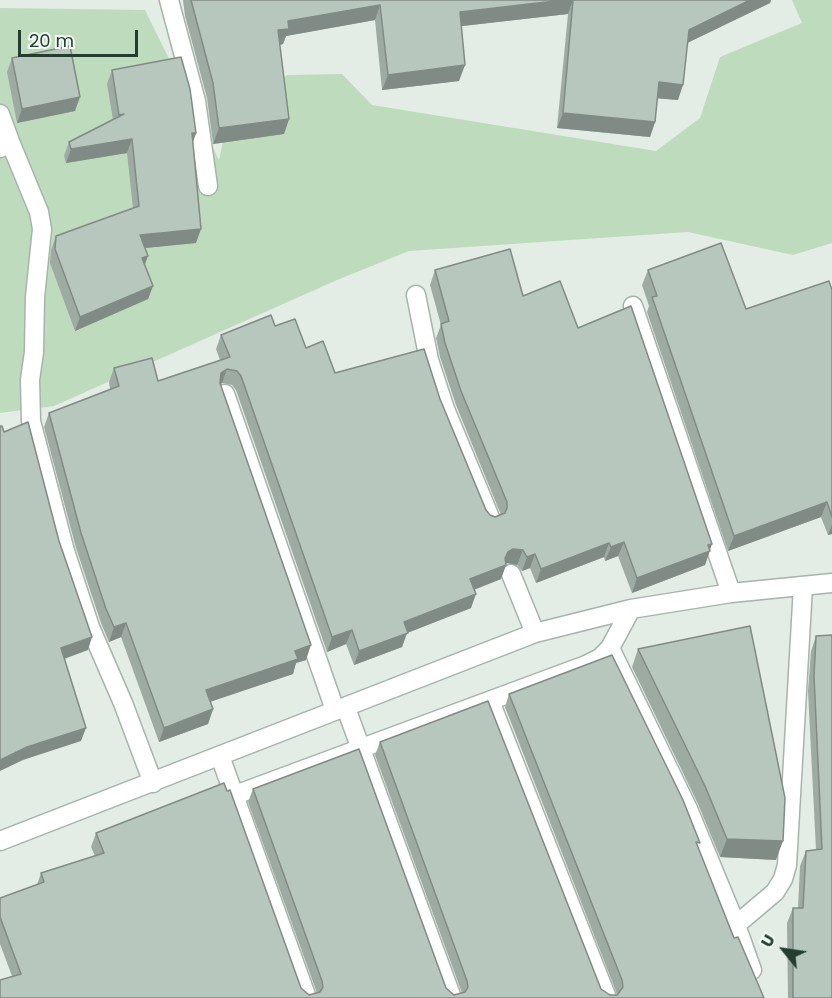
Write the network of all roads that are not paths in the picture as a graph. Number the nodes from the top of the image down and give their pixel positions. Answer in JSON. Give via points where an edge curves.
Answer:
{"nodes":[{"id":1,"x":169,"y":0,"type":"edge"},
{"id":2,"x":0,"y":114,"type":"edge"},
{"id":3,"x":5,"y":146,"type":"edge"},
{"id":4,"x":208,"y":186,"type":"dead end"},
{"id":5,"x":416,"y":295,"type":"dead end"},
{"id":6,"x":633,"y":306,"type":"edge"},
{"id":7,"x":225,"y":394,"type":"edge"},
{"id":8,"x":491,"y":520,"type":"edge"},
{"id":9,"x":512,"y":574,"type":"dead end"},
{"id":10,"x":832,"y":583,"type":"edge"},
{"id":11,"x":803,"y":586,"type":"junction"},
{"id":12,"x":731,"y":593,"type":"junction"},
{"id":13,"x":631,"y":609,"type":"junction"},
{"id":14,"x":535,"y":633,"type":"junction"},
{"id":15,"x":610,"y":648,"type":"junction"},
{"id":16,"x":490,"y":701,"type":"junction"},
{"id":17,"x":340,"y":709,"type":"junction"},
{"id":18,"x":362,"y":748,"type":"junction"},
{"id":19,"x":220,"y":756,"type":"junction"},
{"id":20,"x":153,"y":783,"type":"junction"},
{"id":21,"x":235,"y":795,"type":"junction"},
{"id":22,"x":0,"y":841,"type":"edge"},
{"id":23,"x":736,"y":925,"type":"junction"},
{"id":24,"x":752,"y":970,"type":"edge"},
{"id":25,"x":308,"y":998,"type":"edge"},
{"id":26,"x":452,"y":998,"type":"edge"},
{"id":27,"x":607,"y":998,"type":"edge"}],
"edges":[{"from":1,"to":4,"type":"street","via":[[195,101]]},
{"from":2,"to":3,"type":"street"},
{"from":3,"to":20,"type":"street","via":[[39,212],[42,229],[30,380],[31,421],[90,627]]},
{"from":5,"to":8,"type":"street","via":[[429,360],[445,410]]},
{"from":6,"to":12,"type":"street"},
{"from":7,"to":17,"type":"street"},
{"from":9,"to":14,"type":"street"},
{"from":10,"to":11,"type":"street"},
{"from":11,"to":12,"type":"street"},
{"from":11,"to":23,"type":"street","via":[[787,866],[775,892]]},
{"from":12,"to":13,"type":"street"},
{"from":13,"to":14,"type":"street"},
{"from":13,"to":15,"type":"street"},
{"from":14,"to":17,"type":"street"},
{"from":15,"to":16,"type":"street","via":[[586,665]]},
{"from":15,"to":23,"type":"street","via":[[688,809]]},
{"from":16,"to":18,"type":"street"},
{"from":16,"to":27,"type":"street"},
{"from":17,"to":18,"type":"street"},
{"from":17,"to":19,"type":"street"},
{"from":18,"to":21,"type":"street"},
{"from":18,"to":26,"type":"street"},
{"from":19,"to":20,"type":"street"},
{"from":19,"to":21,"type":"street"},
{"from":20,"to":22,"type":"street"},
{"from":21,"to":25,"type":"street"},
{"from":23,"to":24,"type":"street"}]}
